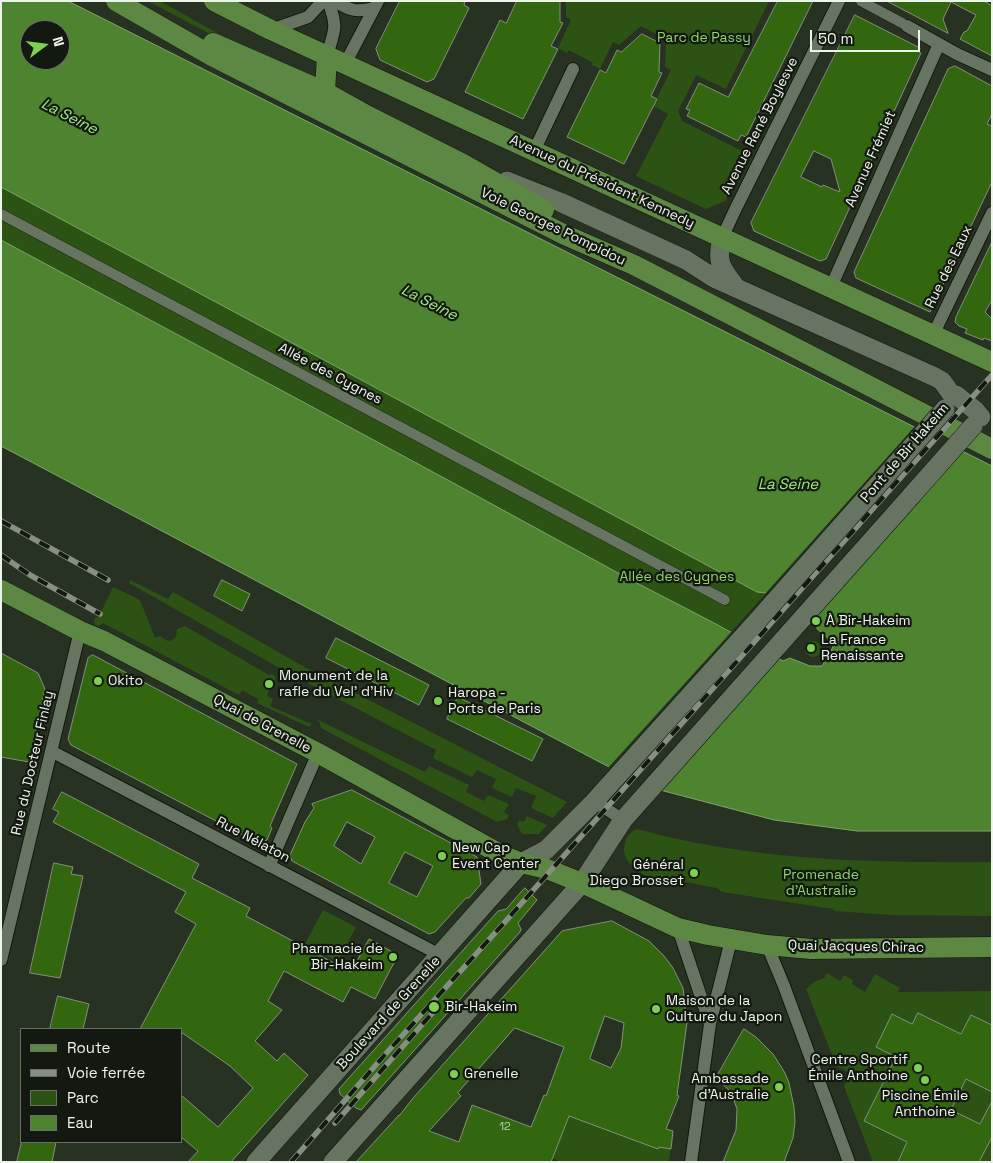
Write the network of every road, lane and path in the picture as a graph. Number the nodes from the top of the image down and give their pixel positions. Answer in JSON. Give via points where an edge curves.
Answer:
{"nodes":[{"id":1,"x":116,"y":1,"type":"edge"},
{"id":2,"x":214,"y":1,"type":"edge"},
{"id":3,"x":323,"y":1,"type":"edge"},
{"id":4,"x":328,"y":1,"type":"edge"},
{"id":5,"x":334,"y":1,"type":"edge"},
{"id":6,"x":839,"y":1,"type":"edge"},
{"id":7,"x":861,"y":1,"type":"edge"},
{"id":8,"x":376,"y":5,"type":"edge"},
{"id":9,"x":139,"y":14,"type":"junction"},
{"id":10,"x":904,"y":24,"type":"joint"},
{"id":11,"x":271,"y":30,"type":"junction"},
{"id":12,"x":939,"y":44,"type":"junction"},
{"id":13,"x":336,"y":60,"type":"junction"},
{"id":14,"x":573,"y":69,"type":"dead end"},
{"id":15,"x":992,"y":70,"type":"edge"},
{"id":16,"x":325,"y":92,"type":"junction"},
{"id":17,"x":534,"y":150,"type":"junction"},
{"id":18,"x":463,"y":164,"type":"junction"},
{"id":19,"x":992,"y":213,"type":"edge"},
{"id":20,"x":1,"y":214,"type":"edge"},
{"id":21,"x":722,"y":238,"type":"junction"},
{"id":22,"x":634,"y":265,"type":"junction"},
{"id":23,"x":736,"y":287,"type":"junction"},
{"id":24,"x":832,"y":287,"type":"junction"},
{"id":25,"x":933,"y":334,"type":"junction"},
{"id":26,"x":992,"y":362,"type":"edge"},
{"id":27,"x":949,"y":402,"type":"junction"},
{"id":28,"x":982,"y":419,"type":"edge"},
{"id":29,"x":992,"y":449,"type":"edge"},
{"id":30,"x":1,"y":590,"type":"edge"},
{"id":31,"x":725,"y":600,"type":"dead end"},
{"id":32,"x":80,"y":631,"type":"junction"},
{"id":33,"x":51,"y":751,"type":"junction"},
{"id":34,"x":318,"y":753,"type":"junction"},
{"id":35,"x":592,"y":804,"type":"junction"},
{"id":36,"x":627,"y":815,"type":"junction"},
{"id":37,"x":521,"y":863,"type":"junction"},
{"id":38,"x":269,"y":866,"type":"junction"},
{"id":39,"x":582,"y":883,"type":"junction"},
{"id":40,"x":678,"y":928,"type":"junction"},
{"id":41,"x":731,"y":940,"type":"junction"},
{"id":42,"x":767,"y":945,"type":"junction"},
{"id":43,"x":992,"y":947,"type":"edge"},
{"id":44,"x":2,"y":954,"type":"edge"},
{"id":45,"x":440,"y":955,"type":"junction"},
{"id":46,"x":710,"y":1024,"type":"junction"},
{"id":47,"x":256,"y":1162,"type":"edge"},
{"id":48,"x":333,"y":1162,"type":"edge"},
{"id":49,"x":691,"y":1162,"type":"edge"},
{"id":50,"x":849,"y":1162,"type":"edge"}],
"edges":[{"from":1,"to":9,"type":"main road","name":"Voie Georges Pompidou"},
{"from":2,"to":11,"type":"main road","name":"Avenue du Président Kennedy"},
{"from":3,"to":11,"type":"street","via":[[308,18]]},
{"from":4,"to":13,"type":"street","via":[[335,19]]},
{"from":5,"to":8,"type":"street","via":[[352,11],[364,11]]},
{"from":6,"to":21,"type":"street","name":"Avenue René Boylesve"},
{"from":7,"to":10,"type":"street"},
{"from":8,"to":13,"type":"street"},
{"from":9,"to":16,"type":"main road"},
{"from":9,"to":22,"type":"main road","name":"Voie Georges Pompidou","via":[[221,60],[565,235]]},
{"from":10,"to":12,"type":"street"},
{"from":11,"to":13,"type":"main road","name":"Avenue du Président Kennedy"},
{"from":12,"to":15,"type":"street"},
{"from":12,"to":24,"type":"street","name":"Avenue Frémiet"},
{"from":13,"to":16,"type":"main road"},
{"from":13,"to":17,"type":"main road","name":"Avenue du Président Kennedy"},
{"from":14,"to":17,"type":"street"},
{"from":16,"to":18,"type":"main road"},
{"from":17,"to":21,"type":"main road","name":"Avenue du Président Kennedy"},
{"from":18,"to":22,"type":"main road"},
{"from":18,"to":23,"type":"main road","via":[[593,217]]},
{"from":19,"to":25,"type":"street","name":"Rue des Eaux"},
{"from":20,"to":31,"type":"street","name":"Allée des Cygnes"},
{"from":21,"to":23,"type":"main road","via":[[719,255],[722,269]]},
{"from":21,"to":24,"type":"main road","name":"Avenue du Président Kennedy"},
{"from":22,"to":29,"type":"main road","name":"Voie Georges Pompidou"},
{"from":23,"to":27,"type":"main road","via":[[935,377],[942,381]]},
{"from":24,"to":25,"type":"main road","name":"Avenue du Président Kennedy"},
{"from":25,"to":26,"type":"main road","name":"Avenue du Président Kennedy"},
{"from":27,"to":28,"type":"main road","name":"Pont de Bir Hakeim","via":[[956,395]]},
{"from":27,"to":35,"type":"main road","name":"Pont de Bir Hakeim","bridge":true},
{"from":28,"to":36,"type":"main road","name":"Pont de Bir Hakeim","bridge":true},
{"from":30,"to":32,"type":"main road","name":"Quai de Grenelle"},
{"from":32,"to":33,"type":"street","name":"Rue du Docteur Finlay"},
{"from":32,"to":34,"type":"main road","name":"Quai de Grenelle"},
{"from":33,"to":38,"type":"street","name":"Rue Nélaton"},
{"from":33,"to":44,"type":"street","name":"Rue du Docteur Finlay"},
{"from":34,"to":37,"type":"main road","name":"Quai de Grenelle"},
{"from":34,"to":38,"type":"street"},
{"from":35,"to":36,"type":"street"},
{"from":35,"to":37,"type":"main road","name":"Pont de Bir Hakeim","via":[[546,850]]},
{"from":36,"to":39,"type":"main road","name":"Pont de Bir Hakeim"},
{"from":37,"to":39,"type":"main road","name":"Quai de Grenelle"},
{"from":37,"to":45,"type":"main road","name":"Boulevard de Grenelle"},
{"from":38,"to":45,"type":"street","name":"Rue Nélaton"},
{"from":39,"to":40,"type":"main road","name":"Quai Jacques Chirac"},
{"from":39,"to":48,"type":"main road"},
{"from":40,"to":41,"type":"main road","name":"Quai Jacques Chirac"},
{"from":40,"to":46,"type":"street"},
{"from":41,"to":42,"type":"main road","name":"Quai Jacques Chirac"},
{"from":41,"to":46,"type":"street"},
{"from":42,"to":43,"type":"main road","name":"Quai Jacques Chirac","via":[[811,949]]},
{"from":42,"to":50,"type":"street"},
{"from":45,"to":47,"type":"main road","name":"Boulevard de Grenelle"},
{"from":46,"to":49,"type":"street"}]}
